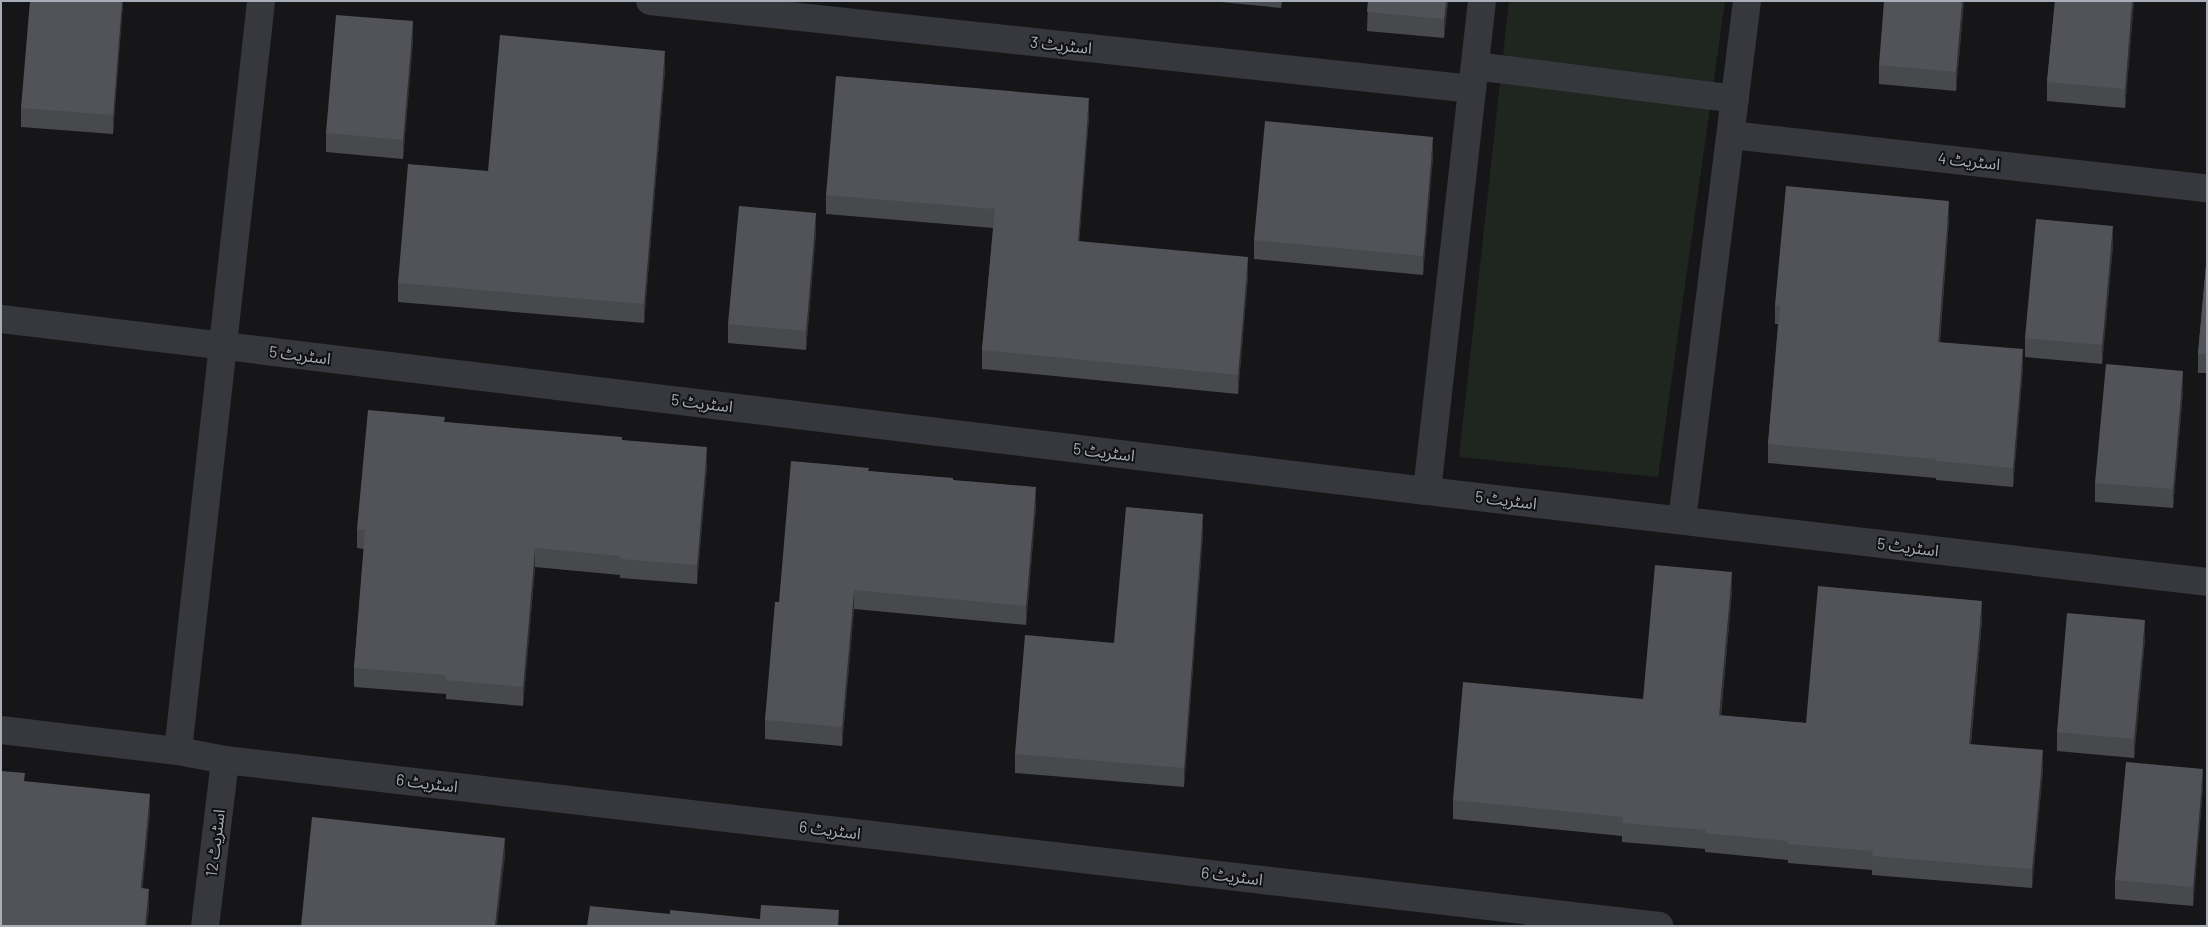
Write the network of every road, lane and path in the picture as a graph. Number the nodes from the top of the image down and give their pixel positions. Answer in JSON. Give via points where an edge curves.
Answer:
{"nodes":[{"id":1,"x":261,"y":1,"type":"edge"},
{"id":2,"x":650,"y":1,"type":"edge"},
{"id":3,"x":1482,"y":1,"type":"edge"},
{"id":4,"x":1748,"y":1,"type":"edge"},
{"id":5,"x":1473,"y":78,"type":"junction"},
{"id":6,"x":1735,"y":99,"type":"junction"},
{"id":7,"x":1731,"y":135,"type":"junction"},
{"id":8,"x":2207,"y":188,"type":"edge"},
{"id":9,"x":1,"y":318,"type":"edge"},
{"id":10,"x":223,"y":345,"type":"junction"},
{"id":11,"x":1427,"y":490,"type":"junction"},
{"id":12,"x":1682,"y":520,"type":"junction"},
{"id":13,"x":2207,"y":582,"type":"edge"},
{"id":14,"x":1,"y":730,"type":"edge"},
{"id":15,"x":178,"y":751,"type":"junction"},
{"id":16,"x":225,"y":760,"type":"junction"},
{"id":17,"x":205,"y":926,"type":"edge"},
{"id":18,"x":1659,"y":926,"type":"edge"}],
"edges":[{"from":1,"to":10,"type":"street"},
{"from":2,"to":5,"type":"street","name":"اسٹریٹ 3"},
{"from":3,"to":5,"type":"street"},
{"from":4,"to":6,"type":"street"},
{"from":5,"to":6,"type":"street","name":"اسٹریٹ 3"},
{"from":5,"to":11,"type":"street"},
{"from":6,"to":7,"type":"street"},
{"from":7,"to":8,"type":"street","name":"اسٹریٹ 4"},
{"from":7,"to":12,"type":"street"},
{"from":9,"to":10,"type":"street","name":"اسٹریٹ 5"},
{"from":10,"to":11,"type":"street","name":"اسٹریٹ 5"},
{"from":10,"to":15,"type":"street"},
{"from":11,"to":12,"type":"street","name":"اسٹریٹ 5"},
{"from":12,"to":13,"type":"street","name":"اسٹریٹ 5"},
{"from":14,"to":15,"type":"street","name":"اسٹریٹ 6"},
{"from":15,"to":16,"type":"street","name":"اسٹریٹ 6"},
{"from":16,"to":17,"type":"street","name":"اسٹریٹ 12"},
{"from":16,"to":18,"type":"street","name":"اسٹریٹ 6"}]}
